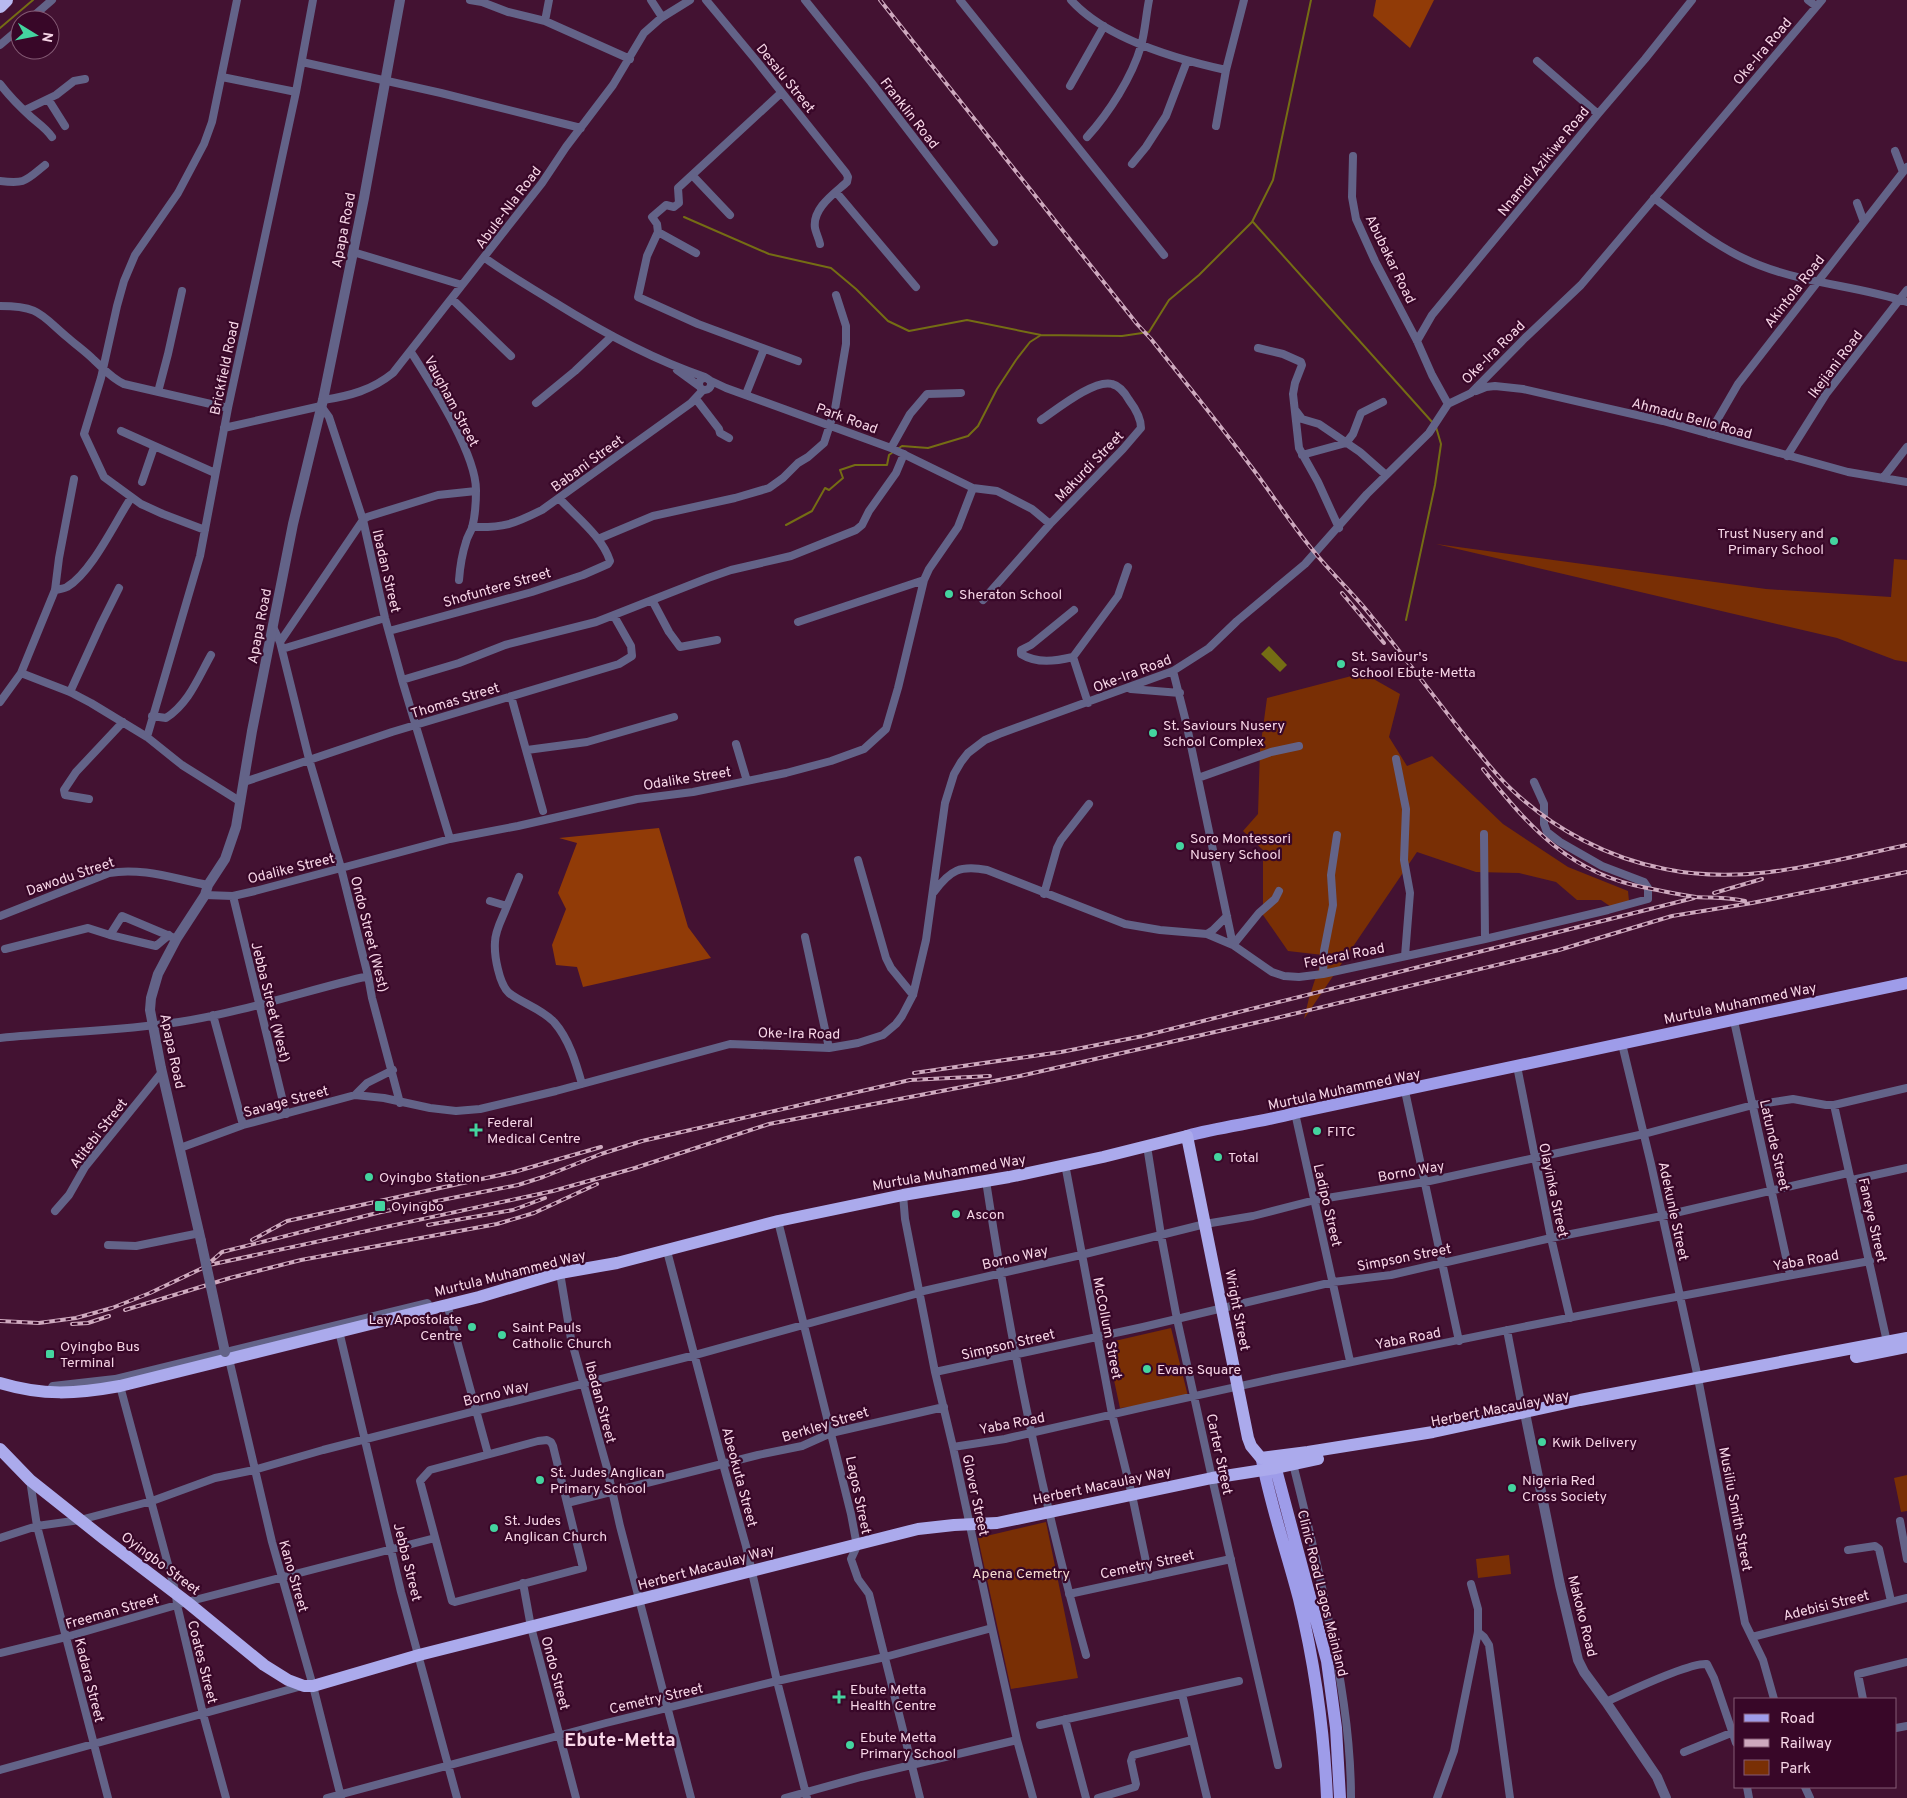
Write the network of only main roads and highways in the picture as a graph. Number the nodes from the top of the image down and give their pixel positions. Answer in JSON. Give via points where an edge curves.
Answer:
{"nodes":[{"id":1,"x":6,"y":0,"type":"edge"},
{"id":2,"x":0,"y":6,"type":"edge"},
{"id":3,"x":1907,"y":983,"type":"edge"},
{"id":4,"x":1187,"y":1136,"type":"junction"},
{"id":5,"x":1907,"y":1338,"type":"edge"},
{"id":6,"x":1907,"y":1347,"type":"edge"},
{"id":7,"x":0,"y":1382,"type":"edge"},
{"id":8,"x":1698,"y":1382,"type":"junction"},
{"id":9,"x":0,"y":1449,"type":"edge"},
{"id":10,"x":1268,"y":1463,"type":"junction"},
{"id":11,"x":308,"y":1686,"type":"joint"},
{"id":12,"x":1327,"y":1798,"type":"edge"},
{"id":13,"x":1340,"y":1798,"type":"edge"}],
"edges":[{"from":1,"to":2,"type":"highway"},
{"from":3,"to":4,"type":"main road","name":"Murtula Muhammed Way"},
{"from":4,"to":7,"type":"highway","name":"Murtula Muhammed Way","via":[[1103,1157],[778,1221],[667,1251],[560,1273],[479,1297],[226,1356],[120,1386],[90,1391],[44,1392]]},
{"from":4,"to":10,"type":"highway","name":"Wright Street","via":[[1250,1446]]},
{"from":5,"to":8,"type":"highway","name":"Herbert Macaulay Way"},
{"from":6,"to":8,"type":"highway","name":"Herbert Macaulay Way"},
{"from":8,"to":10,"type":"highway","name":"Herbert Macaulay Way"},
{"from":9,"to":11,"type":"highway","name":"Oyingbo Street","via":[[30,1480],[264,1665],[278,1675]]},
{"from":10,"to":11,"type":"highway","name":"Herbert Macaulay Way","via":[[1212,1478],[997,1523],[918,1529]]},
{"from":10,"to":12,"type":"main road","name":"Clinic Road Lagos Mainland","via":[[1313,1663],[1323,1735]]},
{"from":10,"to":13,"type":"main road","name":"Clinic Road Lagos Mainland","via":[[1327,1661],[1336,1728]]}]}
